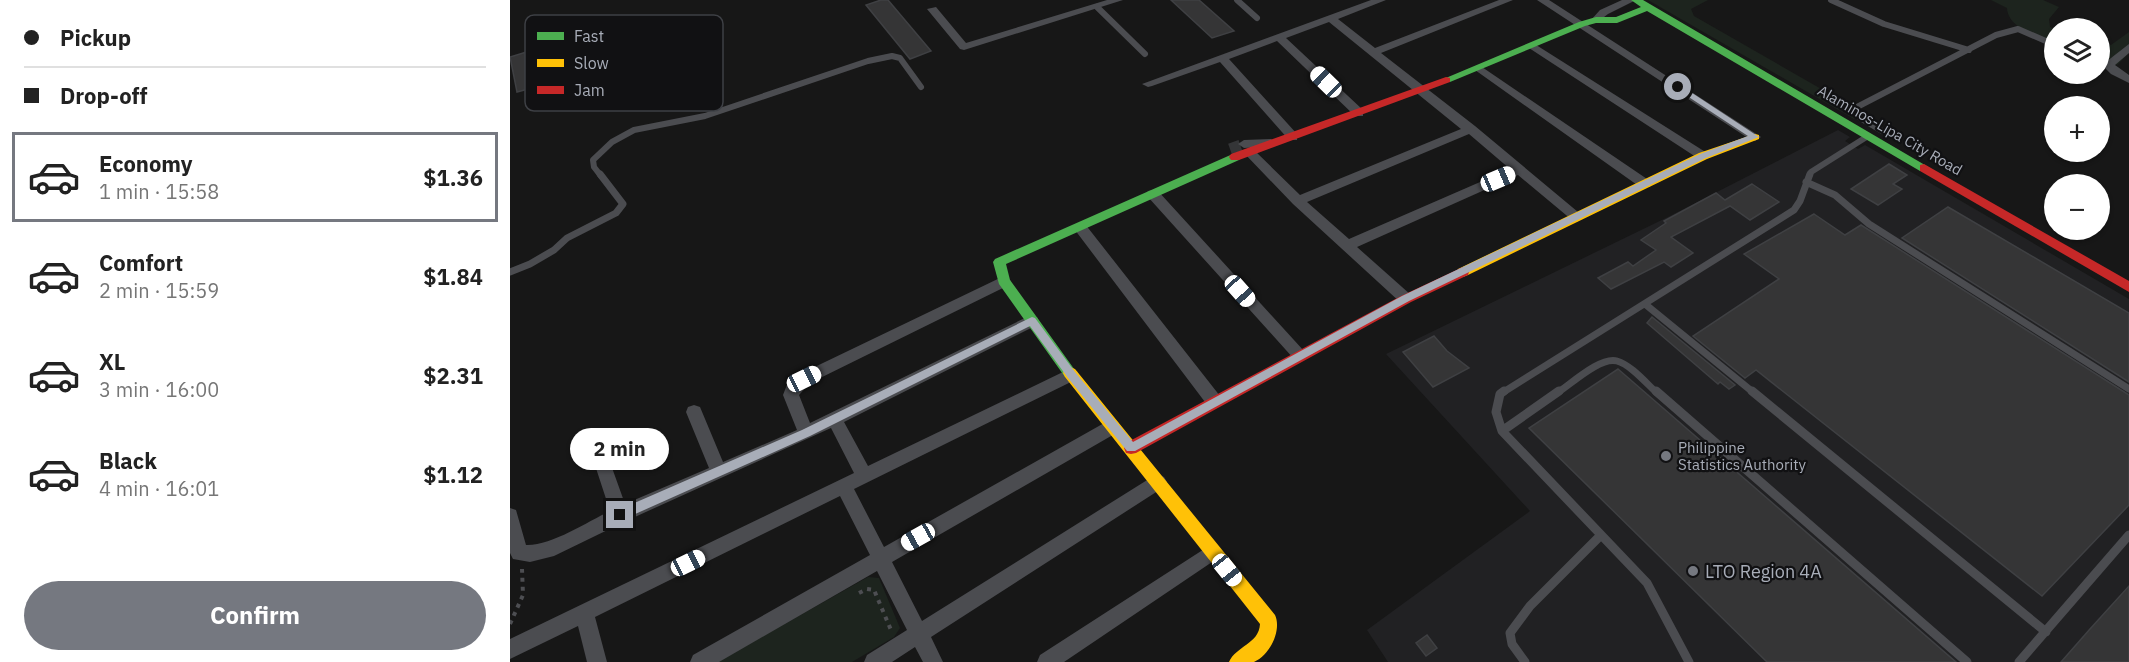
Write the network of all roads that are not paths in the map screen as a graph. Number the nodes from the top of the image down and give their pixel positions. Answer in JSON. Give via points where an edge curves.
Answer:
{"nodes":[{"id":1,"x":1118,"y":0,"type":"edge"},
{"id":2,"x":1238,"y":0,"type":"edge"},
{"id":3,"x":1381,"y":0,"type":"edge"},
{"id":4,"x":1508,"y":0,"type":"edge"},
{"id":5,"x":1542,"y":0,"type":"edge"},
{"id":6,"x":1631,"y":0,"type":"edge"},
{"id":7,"x":1831,"y":0,"type":"edge"},
{"id":8,"x":1642,"y":4,"type":"edge"},
{"id":9,"x":1097,"y":7,"type":"junction"},
{"id":10,"x":932,"y":9,"type":"dead end"},
{"id":11,"x":1257,"y":18,"type":"dead end"},
{"id":12,"x":1331,"y":19,"type":"junction"},
{"id":13,"x":1596,"y":20,"type":"junction"},
{"id":14,"x":1582,"y":24,"type":"junction"},
{"id":15,"x":1278,"y":36,"type":"junction"},
{"id":16,"x":2044,"y":40,"type":"edge"},
{"id":17,"x":1533,"y":46,"type":"junction"},
{"id":18,"x":2129,"y":48,"type":"edge"},
{"id":19,"x":1969,"y":50,"type":"junction"},
{"id":20,"x":1373,"y":52,"type":"junction"},
{"id":21,"x":1145,"y":54,"type":"dead end"},
{"id":22,"x":1222,"y":58,"type":"junction"},
{"id":23,"x":2110,"y":63,"type":"edge"},
{"id":24,"x":1479,"y":68,"type":"junction"},
{"id":25,"x":2110,"y":69,"type":"edge"},
{"id":26,"x":2129,"y":80,"type":"edge"},
{"id":27,"x":1148,"y":84,"type":"dead end"},
{"id":28,"x":921,"y":87,"type":"dead end"},
{"id":29,"x":1422,"y":90,"type":"junction"},
{"id":30,"x":723,"y":110,"type":"edge"},
{"id":31,"x":719,"y":111,"type":"edge"},
{"id":32,"x":1359,"y":112,"type":"junction"},
{"id":33,"x":1471,"y":129,"type":"junction"},
{"id":34,"x":1882,"y":131,"type":"dead end"},
{"id":35,"x":1868,"y":136,"type":"junction"},
{"id":36,"x":1293,"y":137,"type":"junction"},
{"id":37,"x":1755,"y":137,"type":"joint"},
{"id":38,"x":1247,"y":148,"type":"junction"},
{"id":39,"x":1230,"y":149,"type":"tunnel mouth"},
{"id":40,"x":1703,"y":156,"type":"junction"},
{"id":41,"x":1221,"y":162,"type":"junction"},
{"id":42,"x":1519,"y":170,"type":"junction"},
{"id":43,"x":1806,"y":182,"type":"junction"},
{"id":44,"x":1645,"y":184,"type":"junction"},
{"id":45,"x":1153,"y":194,"type":"junction"},
{"id":46,"x":1298,"y":201,"type":"junction"},
{"id":47,"x":1577,"y":218,"type":"junction"},
{"id":48,"x":1080,"y":227,"type":"junction"},
{"id":49,"x":1346,"y":246,"type":"junction"},
{"id":50,"x":510,"y":272,"type":"edge"},
{"id":51,"x":1004,"y":281,"type":"junction"},
{"id":52,"x":2129,"y":287,"type":"edge"},
{"id":53,"x":1406,"y":299,"type":"junction"},
{"id":54,"x":1645,"y":304,"type":"junction"},
{"id":55,"x":1032,"y":321,"type":"junction"},
{"id":56,"x":1299,"y":355,"type":"junction"},
{"id":57,"x":1071,"y":375,"type":"junction"},
{"id":58,"x":2129,"y":389,"type":"edge"},
{"id":59,"x":1214,"y":401,"type":"junction"},
{"id":60,"x":694,"y":412,"type":"dead end"},
{"id":61,"x":834,"y":419,"type":"junction"},
{"id":62,"x":1112,"y":427,"type":"junction"},
{"id":63,"x":1502,"y":431,"type":"junction"},
{"id":64,"x":806,"y":433,"type":"junction"},
{"id":65,"x":1131,"y":448,"type":"junction"},
{"id":66,"x":600,"y":456,"type":"dead end"},
{"id":67,"x":719,"y":471,"type":"junction"},
{"id":68,"x":865,"y":477,"type":"junction"},
{"id":69,"x":1158,"y":482,"type":"junction"},
{"id":70,"x":844,"y":486,"type":"junction"},
{"id":71,"x":620,"y":515,"type":"junction"},
{"id":72,"x":510,"y":516,"type":"edge"},
{"id":73,"x":1601,"y":535,"type":"junction"},
{"id":74,"x":2129,"y":535,"type":"edge"},
{"id":75,"x":1212,"y":552,"type":"junction"},
{"id":76,"x":879,"y":559,"type":"junction"},
{"id":77,"x":584,"y":613,"type":"junction"},
{"id":78,"x":2046,"y":632,"type":"junction"},
{"id":79,"x":920,"y":633,"type":"junction"},
{"id":80,"x":510,"y":649,"type":"edge"},
{"id":81,"x":597,"y":662,"type":"edge"},
{"id":82,"x":700,"y":662,"type":"edge"},
{"id":83,"x":874,"y":662,"type":"edge"},
{"id":84,"x":933,"y":662,"type":"edge"},
{"id":85,"x":1047,"y":662,"type":"edge"},
{"id":86,"x":1238,"y":662,"type":"edge"},
{"id":87,"x":1525,"y":662,"type":"edge"},
{"id":88,"x":1689,"y":662,"type":"edge"},
{"id":89,"x":1967,"y":662,"type":"edge"},
{"id":90,"x":2019,"y":662,"type":"edge"}],
"edges":[{"from":1,"to":9,"type":"street"},
{"from":2,"to":11,"type":"lane"},
{"from":3,"to":12,"type":"street"},
{"from":4,"to":20,"type":"street"},
{"from":5,"to":14,"type":"street"},
{"from":6,"to":13,"type":"street"},
{"from":7,"to":19,"type":"lane","via":[[1884,24]]},
{"from":8,"to":13,"type":"street","via":[[1617,20]]},
{"from":8,"to":35,"type":"street","name":"Alaminos-Lipa City Road"},
{"from":9,"to":10,"type":"street","via":[[964,47]]},
{"from":9,"to":21,"type":"lane"},
{"from":12,"to":15,"type":"street"},
{"from":12,"to":20,"type":"street"},
{"from":13,"to":14,"type":"street"},
{"from":14,"to":17,"type":"street"},
{"from":14,"to":37,"type":"street"},
{"from":15,"to":22,"type":"street"},
{"from":15,"to":32,"type":"street"},
{"from":16,"to":19,"type":"lane","via":[[2018,29],[1996,35]]},
{"from":17,"to":24,"type":"street"},
{"from":17,"to":40,"type":"street"},
{"from":18,"to":23,"type":"street"},
{"from":19,"to":34,"type":"lane","via":[[1857,107],[1860,118]]},
{"from":20,"to":29,"type":"street"},
{"from":22,"to":27,"type":"street"},
{"from":22,"to":36,"type":"street"},
{"from":24,"to":29,"type":"street"},
{"from":24,"to":44,"type":"street"},
{"from":25,"to":26,"type":"street"},
{"from":28,"to":30,"type":"lane","via":[[900,58],[892,56]]},
{"from":29,"to":32,"type":"street"},
{"from":29,"to":33,"type":"street"},
{"from":31,"to":50,"type":"lane","via":[[667,124],[650,124],[599,151],[593,160],[594,167],[623,204],[616,213]]},
{"from":32,"to":36,"type":"street"},
{"from":33,"to":42,"type":"street"},
{"from":33,"to":46,"type":"street"},
{"from":35,"to":43,"type":"lane","via":[[1822,163]]},
{"from":35,"to":52,"type":"street","name":"Alaminos-Lipa City Road"},
{"from":36,"to":38,"type":"street"},
{"from":37,"to":40,"type":"street"},
{"from":38,"to":41,"type":"street"},
{"from":38,"to":46,"type":"street"},
{"from":39,"to":41,"type":"street"},
{"from":40,"to":44,"type":"street"},
{"from":41,"to":45,"type":"street"},
{"from":42,"to":47,"type":"street"},
{"from":42,"to":49,"type":"street"},
{"from":43,"to":54,"type":"lane","via":[[1801,203],[1794,210]]},
{"from":43,"to":58,"type":"lane","via":[[1835,195],[1869,224]]},
{"from":44,"to":47,"type":"street"},
{"from":45,"to":48,"type":"street"},
{"from":45,"to":56,"type":"street"},
{"from":46,"to":49,"type":"street"},
{"from":47,"to":53,"type":"street"},
{"from":48,"to":51,"type":"street","via":[[999,261]]},
{"from":48,"to":59,"type":"street"},
{"from":49,"to":53,"type":"street"},
{"from":51,"to":55,"type":"street"},
{"from":51,"to":64,"type":"street","via":[[804,379],[791,394]]},
{"from":53,"to":56,"type":"street"},
{"from":54,"to":63,"type":"lane","via":[[1500,394],[1495,412]]},
{"from":54,"to":78,"type":"lane"},
{"from":55,"to":57,"type":"street"},
{"from":55,"to":61,"type":"street"},
{"from":56,"to":59,"type":"street"},
{"from":57,"to":62,"type":"street"},
{"from":57,"to":68,"type":"street"},
{"from":59,"to":65,"type":"street"},
{"from":60,"to":67,"type":"street"},
{"from":61,"to":64,"type":"street"},
{"from":61,"to":68,"type":"street"},
{"from":62,"to":65,"type":"street"},
{"from":62,"to":76,"type":"street"},
{"from":63,"to":73,"type":"lane"},
{"from":63,"to":89,"type":"lane","via":[[1602,362],[1616,360]]},
{"from":64,"to":67,"type":"street"},
{"from":65,"to":69,"type":"street"},
{"from":66,"to":71,"type":"street"},
{"from":67,"to":71,"type":"street"},
{"from":68,"to":70,"type":"street"},
{"from":69,"to":75,"type":"street"},
{"from":69,"to":79,"type":"street"},
{"from":70,"to":76,"type":"street"},
{"from":70,"to":77,"type":"street"},
{"from":71,"to":72,"type":"street","via":[[530,554],[519,553]]},
{"from":73,"to":87,"type":"lane","via":[[1530,606],[1510,633],[1512,644]]},
{"from":73,"to":88,"type":"lane","via":[[1647,583]]},
{"from":74,"to":78,"type":"lane"},
{"from":75,"to":85,"type":"street"},
{"from":75,"to":86,"type":"street","via":[[1269,621],[1271,631],[1267,640]]},
{"from":76,"to":79,"type":"street"},
{"from":76,"to":82,"type":"street"},
{"from":77,"to":80,"type":"street"},
{"from":77,"to":81,"type":"street"},
{"from":78,"to":90,"type":"lane"},
{"from":79,"to":83,"type":"street"},
{"from":79,"to":84,"type":"street"}]}
